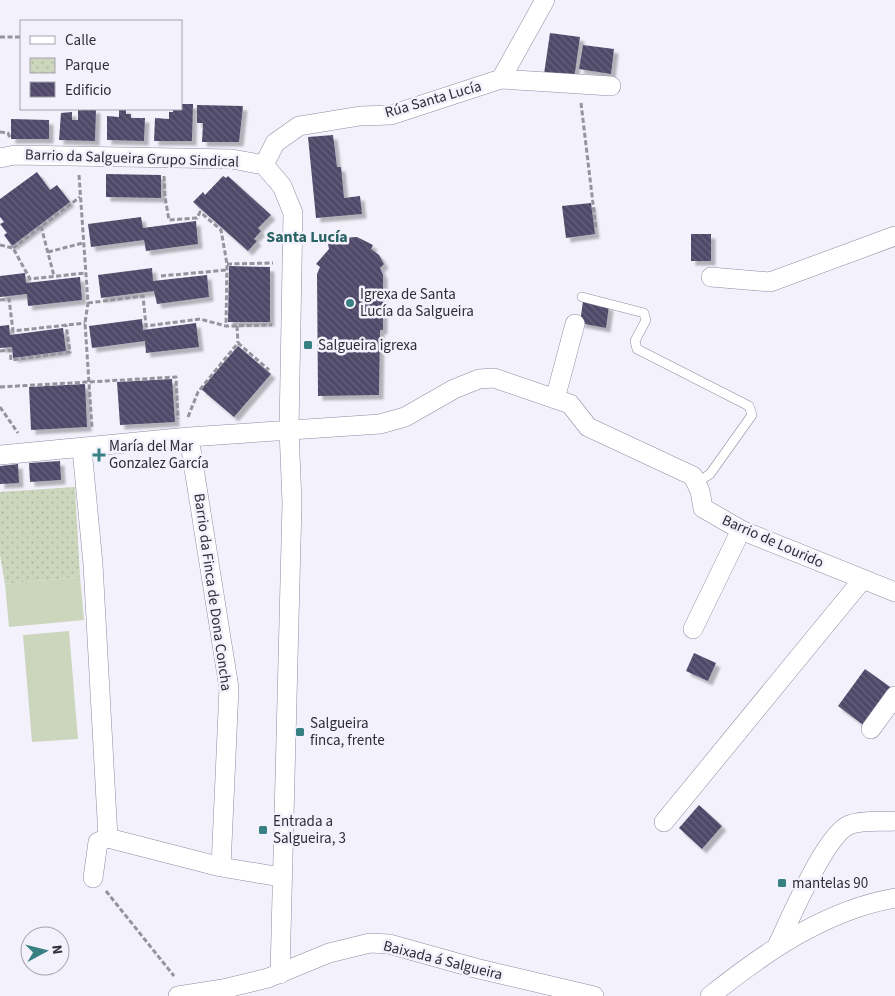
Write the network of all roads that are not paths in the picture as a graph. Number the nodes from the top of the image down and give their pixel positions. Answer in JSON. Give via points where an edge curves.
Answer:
{"nodes":[{"id":1,"x":544,"y":0,"type":"edge"},
{"id":2,"x":501,"y":79,"type":"junction"},
{"id":3,"x":611,"y":86,"type":"dead end"},
{"id":4,"x":0,"y":158,"type":"edge"},
{"id":5,"x":264,"y":164,"type":"junction"},
{"id":6,"x":895,"y":236,"type":"edge"},
{"id":7,"x":711,"y":277,"type":"dead end"},
{"id":8,"x":582,"y":297,"type":"dead end"},
{"id":9,"x":574,"y":324,"type":"dead end"},
{"id":10,"x":555,"y":399,"type":"junction"},
{"id":11,"x":184,"y":429,"type":"junction"},
{"id":12,"x":289,"y":429,"type":"junction"},
{"id":13,"x":82,"y":449,"type":"junction"},
{"id":14,"x":0,"y":455,"type":"edge"},
{"id":15,"x":696,"y":483,"type":"junction"},
{"id":16,"x":741,"y":530,"type":"junction"},
{"id":17,"x":863,"y":579,"type":"junction"},
{"id":18,"x":895,"y":592,"type":"edge"},
{"id":19,"x":693,"y":629,"type":"dead end"},
{"id":20,"x":895,"y":696,"type":"edge"},
{"id":21,"x":872,"y":729,"type":"dead end"},
{"id":22,"x":895,"y":821,"type":"edge"},
{"id":23,"x":664,"y":822,"type":"dead end"},
{"id":24,"x":108,"y":838,"type":"junction"},
{"id":25,"x":220,"y":867,"type":"junction"},
{"id":26,"x":281,"y":877,"type":"junction"},
{"id":27,"x":93,"y":878,"type":"road end"},
{"id":28,"x":895,"y":898,"type":"edge"},
{"id":29,"x":777,"y":946,"type":"junction"},
{"id":30,"x":280,"y":974,"type":"junction"},
{"id":31,"x":180,"y":996,"type":"edge"},
{"id":32,"x":594,"y":996,"type":"edge"},
{"id":33,"x":710,"y":996,"type":"edge"}],
"edges":[{"from":1,"to":2,"type":"street","name":"Rúa Santa Lucía"},
{"from":2,"to":3,"type":"street"},
{"from":2,"to":5,"type":"street","name":"Rúa Santa Lucía","via":[[392,115],[360,116],[299,126],[275,143]]},
{"from":4,"to":5,"type":"street","name":"Barrio da Salgueira Grupo Sindical","via":[[15,155],[232,159]]},
{"from":5,"to":12,"type":"street","via":[[282,186],[293,213]]},
{"from":6,"to":7,"type":"street","via":[[770,282]]},
{"from":8,"to":15,"type":"lane","via":[[644,313],[646,320],[635,341],[637,349],[749,406],[752,415],[710,474]]},
{"from":9,"to":10,"type":"street"},
{"from":10,"to":12,"type":"street","via":[[494,378],[479,379],[405,417],[380,424]]},
{"from":10,"to":15,"type":"street","via":[[570,404],[588,426],[693,476]]},
{"from":11,"to":12,"type":"street"},
{"from":11,"to":13,"type":"street"},
{"from":11,"to":25,"type":"street","name":"Barrio da Finca de Dona Concha","via":[[229,688]]},
{"from":12,"to":26,"type":"street","via":[[292,503]]},
{"from":13,"to":14,"type":"street"},
{"from":13,"to":24,"type":"street","via":[[93,564]]},
{"from":15,"to":16,"type":"street","name":"Barrio de Lourido","via":[[703,508]]},
{"from":16,"to":17,"type":"street","name":"Barrio de Lourido"},
{"from":16,"to":19,"type":"street"},
{"from":17,"to":18,"type":"street","name":"Barrio de Lourido"},
{"from":17,"to":23,"type":"street"},
{"from":20,"to":21,"type":"street"},
{"from":22,"to":29,"type":"street","via":[[850,824],[837,833]]},
{"from":24,"to":25,"type":"street"},
{"from":24,"to":27,"type":"street","via":[[98,842]]},
{"from":25,"to":26,"type":"street"},
{"from":26,"to":30,"type":"street"},
{"from":28,"to":29,"type":"street","via":[[849,910]]},
{"from":29,"to":33,"type":"street"},
{"from":30,"to":31,"type":"street","name":"Baixada á Salgueira"},
{"from":30,"to":32,"type":"street","name":"Baixada á Salgueira","via":[[347,947],[389,944]]}]}
